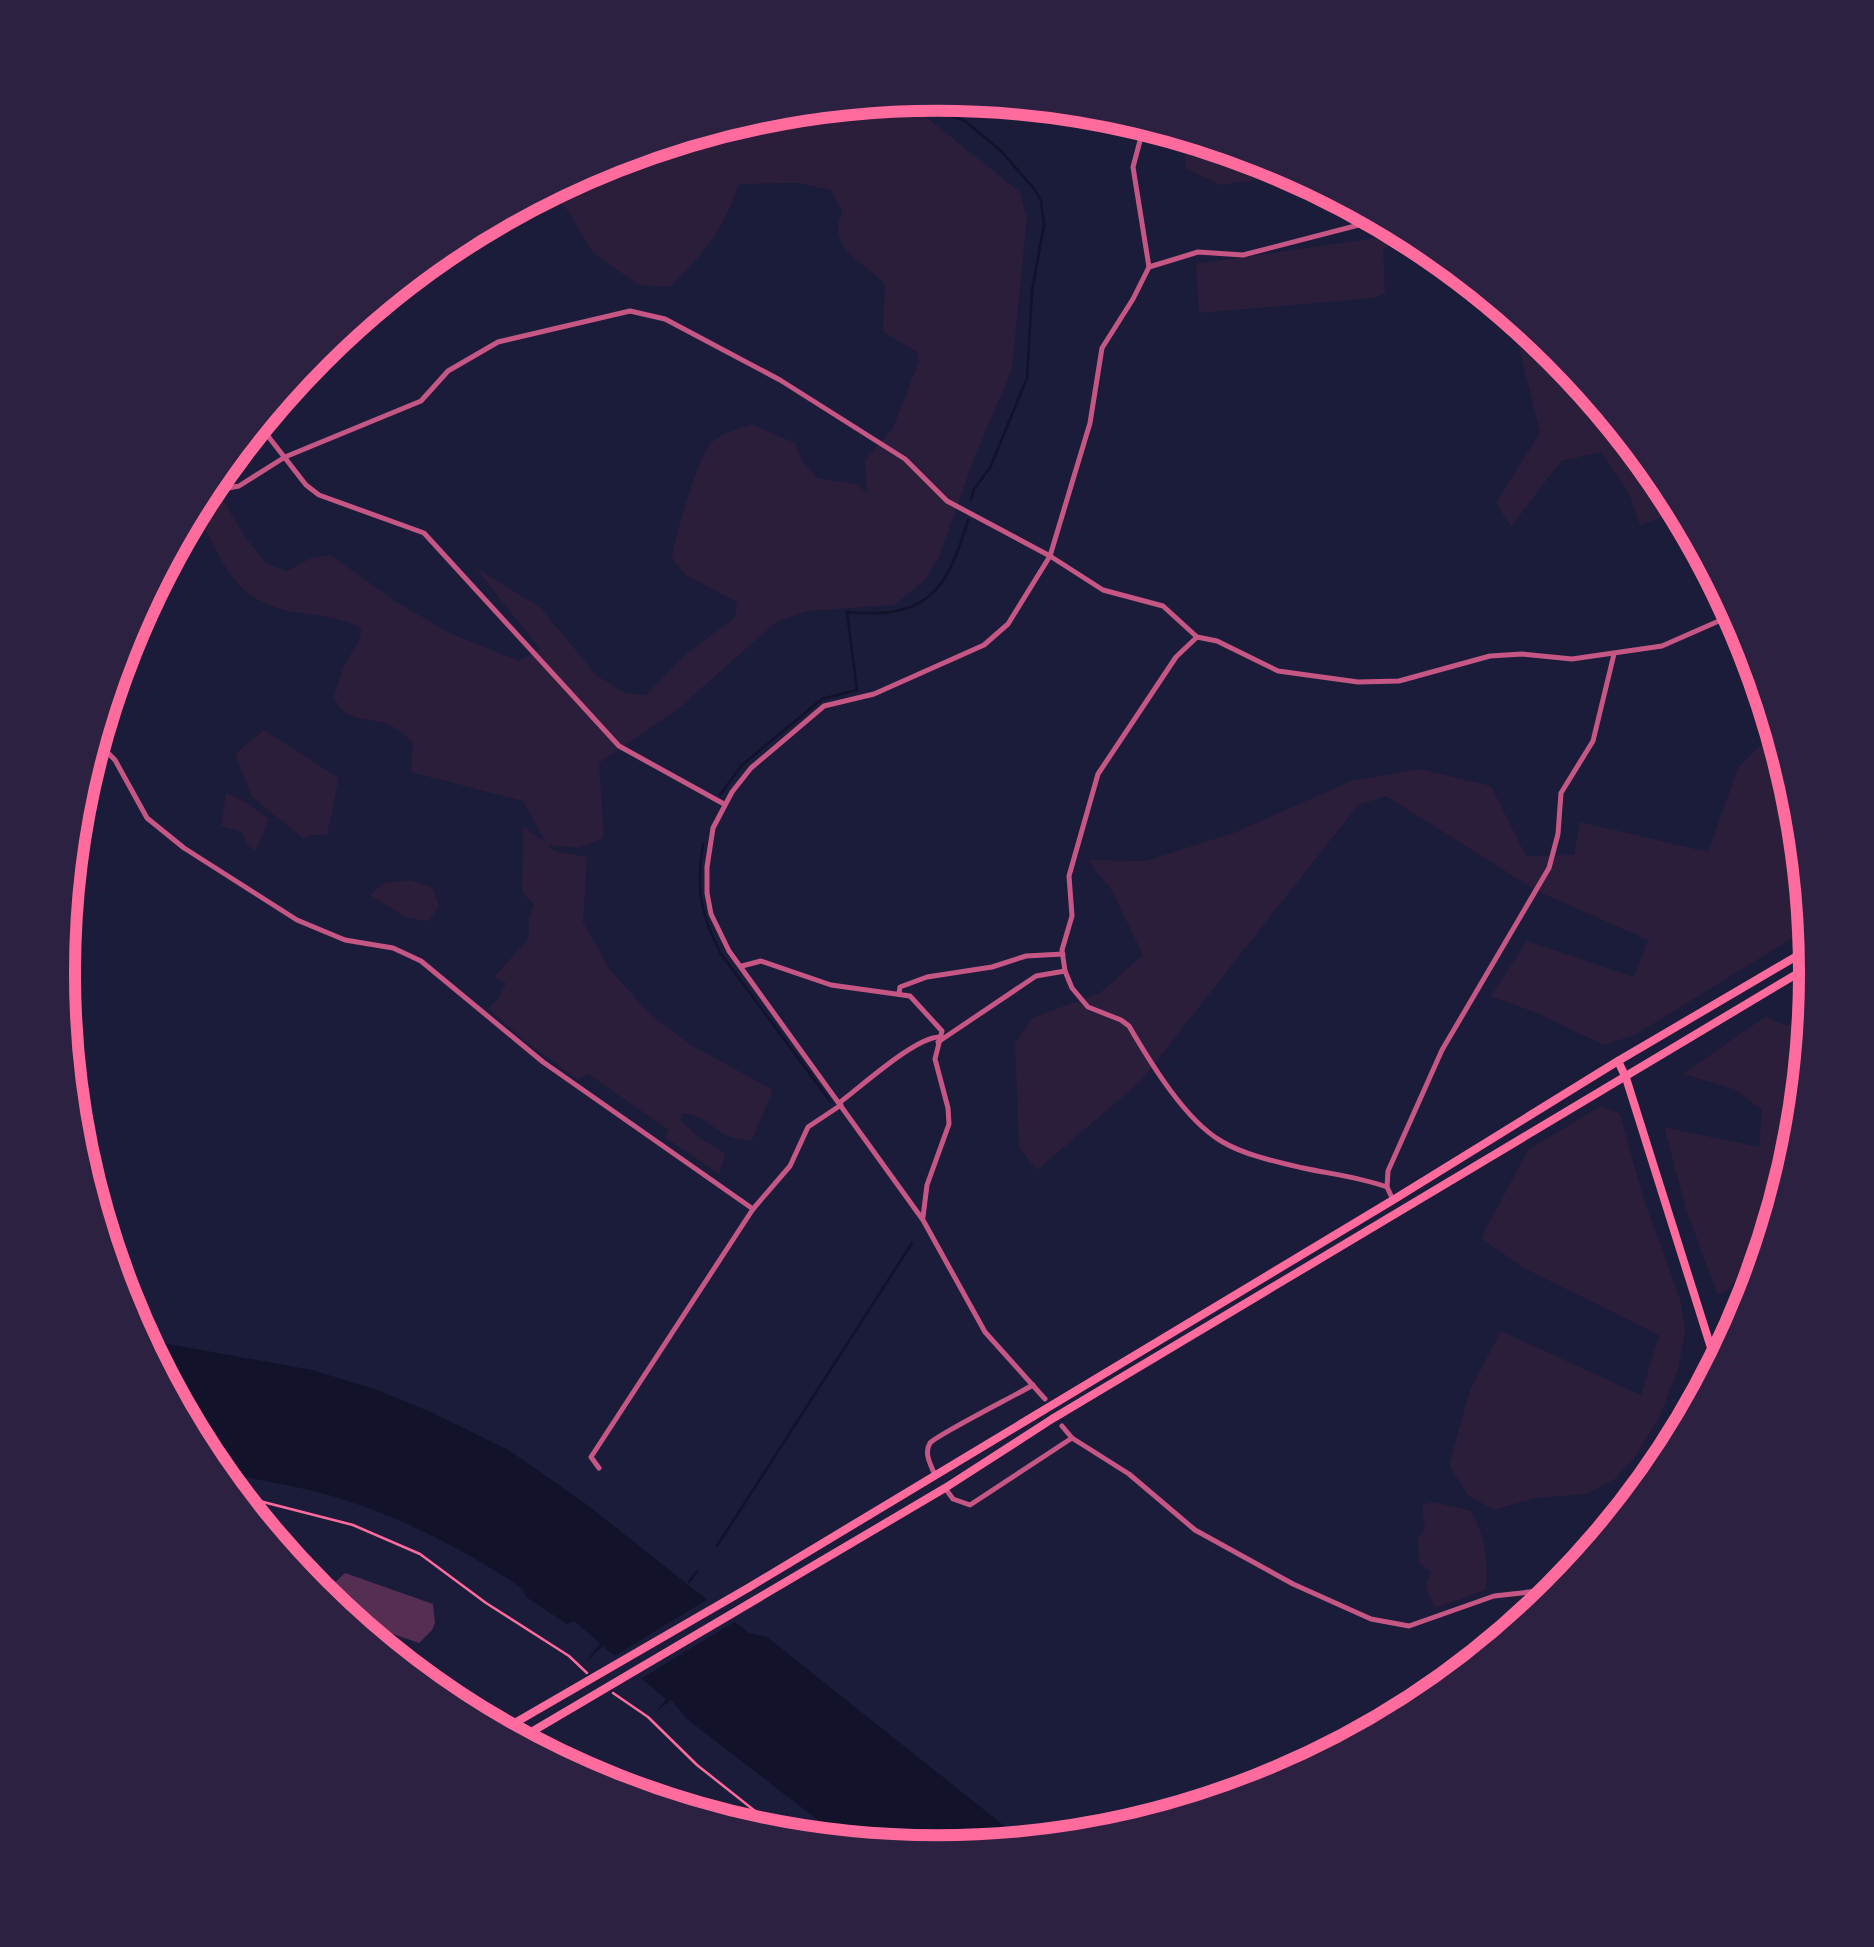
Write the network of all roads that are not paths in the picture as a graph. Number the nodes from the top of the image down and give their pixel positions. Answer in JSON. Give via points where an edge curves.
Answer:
{"nodes":[{"id":1,"x":1141,"y":137,"type":"edge"},
{"id":2,"x":1363,"y":224,"type":"edge"},
{"id":3,"x":1149,"y":267,"type":"junction"},
{"id":4,"x":266,"y":433,"type":"edge"},
{"id":5,"x":285,"y":457,"type":"junction"},
{"id":6,"x":224,"y":489,"type":"edge"},
{"id":7,"x":1050,"y":556,"type":"junction"},
{"id":8,"x":1722,"y":620,"type":"edge"},
{"id":9,"x":1197,"y":637,"type":"junction"},
{"id":10,"x":1614,"y":652,"type":"junction"},
{"id":11,"x":104,"y":749,"type":"edge"},
{"id":12,"x":724,"y":804,"type":"junction"},
{"id":13,"x":1063,"y":954,"type":"junction"},
{"id":14,"x":1798,"y":955,"type":"edge"},
{"id":15,"x":741,"y":966,"type":"junction"},
{"id":16,"x":1065,"y":971,"type":"junction"},
{"id":17,"x":1799,"y":973,"type":"edge"},
{"id":18,"x":899,"y":993,"type":"junction"},
{"id":19,"x":938,"y":1040,"type":"junction"},
{"id":20,"x":1618,"y":1061,"type":"junction"},
{"id":21,"x":1626,"y":1078,"type":"junction"},
{"id":22,"x":840,"y":1104,"type":"junction"},
{"id":23,"x":1414,"y":1186,"type":"junction"},
{"id":24,"x":1386,"y":1187,"type":"junction"},
{"id":25,"x":1421,"y":1199,"type":"junction"},
{"id":26,"x":1394,"y":1200,"type":"junction"},
{"id":27,"x":752,"y":1209,"type":"junction"},
{"id":28,"x":922,"y":1220,"type":"junction"},
{"id":29,"x":1274,"y":1272,"type":"junction"},
{"id":30,"x":1277,"y":1285,"type":"junction"},
{"id":31,"x":1712,"y":1351,"type":"edge"},
{"id":32,"x":1033,"y":1386,"type":"junction"},
{"id":33,"x":1045,"y":1399,"type":"dead end"},
{"id":34,"x":1062,"y":1426,"type":"dead end"},
{"id":35,"x":1072,"y":1438,"type":"junction"},
{"id":36,"x":600,"y":1468,"type":"dead end"},
{"id":37,"x":934,"y":1472,"type":"junction"},
{"id":38,"x":945,"y":1488,"type":"junction"},
{"id":39,"x":1538,"y":1591,"type":"edge"},
{"id":40,"x":513,"y":1724,"type":"edge"},
{"id":41,"x":530,"y":1733,"type":"edge"}],
"edges":[{"from":1,"to":3,"type":"street","via":[[1134,167]]},
{"from":2,"to":3,"type":"street","via":[[1243,255],[1198,252]]},
{"from":3,"to":7,"type":"street","via":[[1102,348],[1090,424]]},
{"from":4,"to":5,"type":"street"},
{"from":5,"to":6,"type":"street"},
{"from":5,"to":7,"type":"street","via":[[421,401],[448,372],[498,342],[630,311],[665,318],[780,380],[905,459],[948,502]]},
{"from":5,"to":12,"type":"street","via":[[319,496],[424,533],[619,746]]},
{"from":7,"to":9,"type":"street","via":[[1103,590],[1163,606]]},
{"from":7,"to":12,"type":"street","via":[[1008,624],[984,646],[874,694],[824,706],[751,768]]},
{"from":8,"to":10,"type":"street","via":[[1662,646]]},
{"from":9,"to":10,"type":"street","via":[[1278,670],[1358,682],[1408,680],[1490,656]]},
{"from":9,"to":13,"type":"street","via":[[1176,657],[1098,774],[1069,876],[1072,916]]},
{"from":10,"to":24,"type":"street","via":[[1593,741],[1560,793],[1549,868],[1442,1050]]},
{"from":11,"to":27,"type":"street","via":[[147,818],[184,848],[297,920],[421,961],[535,1056]]},
{"from":12,"to":15,"type":"street","via":[[710,841],[706,893],[721,938]]},
{"from":13,"to":16,"type":"street"},
{"from":13,"to":18,"type":"street","via":[[927,976],[900,986]]},
{"from":14,"to":20,"type":"main road"},
{"from":15,"to":18,"type":"street","via":[[761,962],[831,986]]},
{"from":15,"to":22,"type":"street"},
{"from":16,"to":19,"type":"street","via":[[1036,976]]},
{"from":16,"to":24,"type":"street","via":[[1088,1007],[1128,1026],[1164,1084],[1217,1139]]},
{"from":17,"to":21,"type":"main road"},
{"from":18,"to":19,"type":"street","via":[[918,1003],[942,1031]]},
{"from":19,"to":22,"type":"street","via":[[933,1036],[916,1046]]},
{"from":19,"to":28,"type":"street","via":[[935,1059],[949,1124]]},
{"from":20,"to":21,"type":"main road"},
{"from":20,"to":23,"type":"main road"},
{"from":21,"to":25,"type":"main road"},
{"from":21,"to":31,"type":"main road"},
{"from":22,"to":27,"type":"street","via":[[808,1127],[790,1166]]},
{"from":22,"to":28,"type":"street"},
{"from":23,"to":25,"type":"main road"},
{"from":23,"to":26,"type":"main road"},
{"from":24,"to":26,"type":"street"},
{"from":25,"to":30,"type":"main road"},
{"from":26,"to":29,"type":"main road"},
{"from":27,"to":36,"type":"street","via":[[591,1457]]},
{"from":28,"to":32,"type":"street","via":[[986,1332]]},
{"from":29,"to":30,"type":"main road"},
{"from":29,"to":37,"type":"main road"},
{"from":30,"to":38,"type":"main road"},
{"from":32,"to":33,"type":"street"},
{"from":32,"to":37,"type":"street","via":[[938,1435],[927,1456]]},
{"from":34,"to":35,"type":"street"},
{"from":35,"to":38,"type":"street","via":[[970,1506],[953,1500]]},
{"from":35,"to":39,"type":"street","via":[[1195,1530],[1372,1619],[1409,1626],[1494,1596]]},
{"from":37,"to":40,"type":"main road"},
{"from":38,"to":41,"type":"main road"}]}
